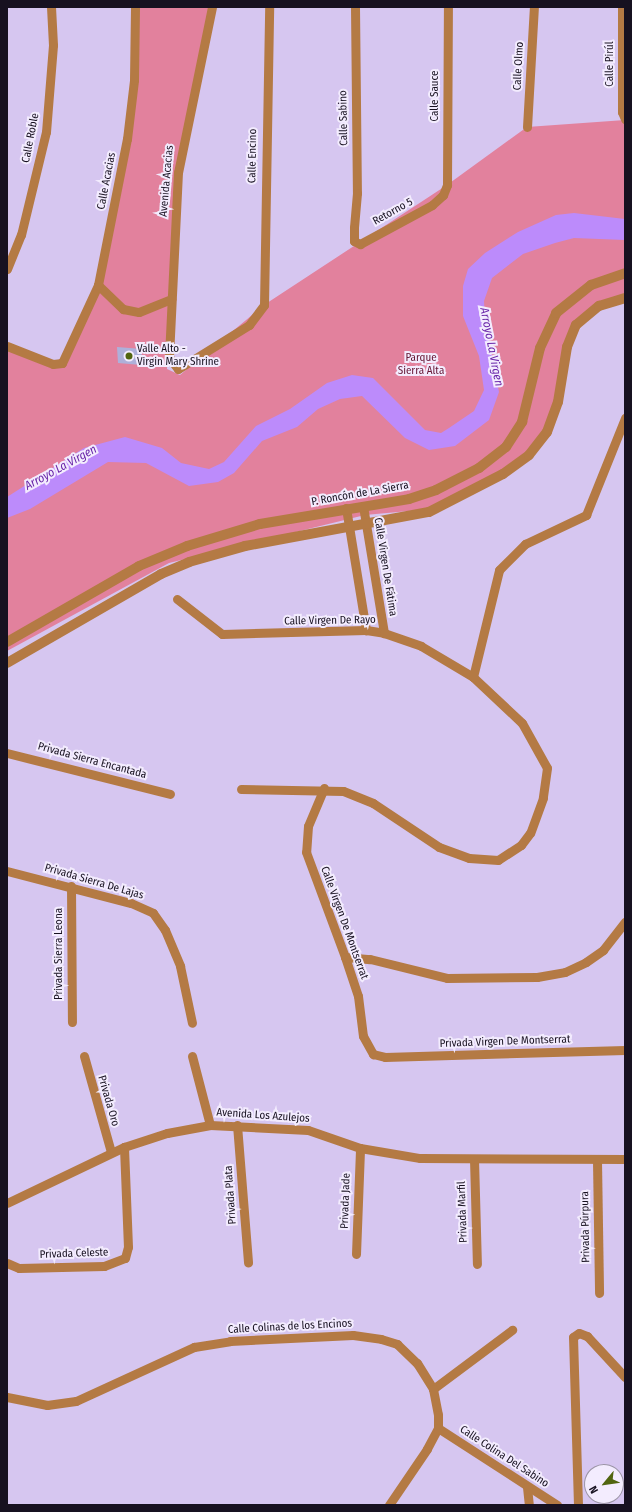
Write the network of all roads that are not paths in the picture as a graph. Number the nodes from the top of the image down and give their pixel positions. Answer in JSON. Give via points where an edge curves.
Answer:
{"nodes":[{"id":1,"x":51,"y":7,"type":"edge"},
{"id":2,"x":144,"y":7,"type":"edge"},
{"id":3,"x":269,"y":7,"type":"edge"},
{"id":4,"x":355,"y":7,"type":"edge"},
{"id":5,"x":448,"y":7,"type":"edge"},
{"id":6,"x":534,"y":7,"type":"edge"},
{"id":7,"x":622,"y":7,"type":"edge"},
{"id":8,"x":211,"y":8,"type":"edge"},
{"id":9,"x":135,"y":10,"type":"edge"},
{"id":10,"x":625,"y":119,"type":"edge"},
{"id":11,"x":527,"y":127,"type":"dead end"},
{"id":12,"x":447,"y":185,"type":"joint"},
{"id":13,"x":354,"y":228,"type":"joint"},
{"id":14,"x":7,"y":269,"type":"edge"},
{"id":15,"x":625,"y":273,"type":"edge"},
{"id":16,"x":98,"y":285,"type":"junction"},
{"id":17,"x":625,"y":298,"type":"edge"},
{"id":18,"x":171,"y":299,"type":"junction"},
{"id":19,"x":7,"y":346,"type":"edge"},
{"id":20,"x":169,"y":357,"type":"joint"},
{"id":21,"x":625,"y":418,"type":"edge"},
{"id":22,"x":363,"y":506,"type":"junction"},
{"id":23,"x":346,"y":508,"type":"junction"},
{"id":24,"x":366,"y":524,"type":"junction"},
{"id":25,"x":348,"y":527,"type":"junction"},
{"id":26,"x":177,"y":599,"type":"dead end"},
{"id":27,"x":51,"y":616,"type":"junction"},
{"id":28,"x":366,"y":630,"type":"junction"},
{"id":29,"x":61,"y":633,"type":"junction"},
{"id":30,"x":384,"y":633,"type":"junction"},
{"id":31,"x":7,"y":642,"type":"edge"},
{"id":32,"x":7,"y":663,"type":"edge"},
{"id":33,"x":473,"y":677,"type":"junction"},
{"id":34,"x":7,"y":753,"type":"edge"},
{"id":35,"x":324,"y":788,"type":"junction"},
{"id":36,"x":241,"y":789,"type":"dead end"},
{"id":37,"x":170,"y":794,"type":"dead end"},
{"id":38,"x":7,"y":871,"type":"edge"},
{"id":39,"x":71,"y":886,"type":"junction"},
{"id":40,"x":625,"y":922,"type":"edge"},
{"id":41,"x":345,"y":957,"type":"junction"},
{"id":42,"x":72,"y":1022,"type":"dead end"},
{"id":43,"x":192,"y":1023,"type":"dead end"},
{"id":44,"x":625,"y":1050,"type":"edge"},
{"id":45,"x":84,"y":1056,"type":"dead end"},
{"id":46,"x":192,"y":1056,"type":"dead end"},
{"id":47,"x":385,"y":1057,"type":"joint"},
{"id":48,"x":210,"y":1125,"type":"junction"},
{"id":49,"x":237,"y":1125,"type":"junction"},
{"id":50,"x":124,"y":1146,"type":"junction"},
{"id":51,"x":360,"y":1148,"type":"junction"},
{"id":52,"x":111,"y":1152,"type":"junction"},
{"id":53,"x":474,"y":1159,"type":"junction"},
{"id":54,"x":625,"y":1159,"type":"edge"},
{"id":55,"x":597,"y":1160,"type":"junction"},
{"id":56,"x":7,"y":1194,"type":"edge"},
{"id":57,"x":7,"y":1203,"type":"edge"},
{"id":58,"x":7,"y":1206,"type":"edge"},
{"id":59,"x":356,"y":1254,"type":"dead end"},
{"id":60,"x":7,"y":1263,"type":"edge"},
{"id":61,"x":248,"y":1263,"type":"dead end"},
{"id":62,"x":477,"y":1264,"type":"dead end"},
{"id":63,"x":598,"y":1293,"type":"dead end"},
{"id":64,"x":512,"y":1330,"type":"dead end"},
{"id":65,"x":625,"y":1377,"type":"edge"},
{"id":66,"x":433,"y":1389,"type":"junction"},
{"id":67,"x":7,"y":1397,"type":"edge"},
{"id":68,"x":438,"y":1428,"type":"junction"},
{"id":69,"x":527,"y":1487,"type":"junction"},
{"id":70,"x":389,"y":1505,"type":"edge"},
{"id":71,"x":529,"y":1505,"type":"edge"},
{"id":72,"x":556,"y":1505,"type":"edge"},
{"id":73,"x":578,"y":1505,"type":"edge"}],
"edges":[{"from":1,"to":14,"type":"street","name":"Calle Roble","via":[[53,45],[46,132],[21,235]]},
{"from":2,"to":9,"type":"street"},
{"from":3,"to":20,"type":"street","name":"Calle Encino","via":[[264,305],[249,325],[182,368],[174,367]]},
{"from":4,"to":13,"type":"street","name":"Calle Sabino","via":[[357,193]]},
{"from":5,"to":12,"type":"street","name":"Calle Sauce"},
{"from":6,"to":11,"type":"street","name":"Calle Olmo"},
{"from":7,"to":10,"type":"street","name":"Calle Pirúl","via":[[622,112]]},
{"from":8,"to":18,"type":"street","name":"Avenida Acacias","via":[[178,172]]},
{"from":9,"to":16,"type":"street","name":"Calle Acacias","via":[[127,139]]},
{"from":12,"to":13,"type":"street","name":"Retorno 5","via":[[443,195],[432,204],[360,244],[354,241]]},
{"from":15,"to":22,"type":"street","name":"P. Roncón de La Sierra","via":[[591,285],[556,312],[540,348],[528,409],[506,447],[479,468],[436,490]]},
{"from":16,"to":18,"type":"street","via":[[123,309],[134,311],[154,308]]},
{"from":16,"to":19,"type":"street","name":"Calle Acacias","via":[[62,363],[53,364]]},
{"from":17,"to":24,"type":"street","via":[[599,306],[576,325],[567,347],[553,416],[529,455],[442,508]]},
{"from":18,"to":20,"type":"street","name":"Avenida Acacias"},
{"from":21,"to":33,"type":"street","via":[[586,515],[525,544],[500,570]]},
{"from":22,"to":23,"type":"street","name":"P. Roncón de La Sierra"},
{"from":22,"to":24,"type":"street","name":"Calle Virgen De Fátima"},
{"from":23,"to":25,"type":"street"},
{"from":23,"to":27,"type":"street","name":"P. Roncón de La Sierra","via":[[246,527],[194,544],[140,566]]},
{"from":24,"to":25,"type":"street"},
{"from":24,"to":30,"type":"street","name":"Calle Virgen De Fátima"},
{"from":25,"to":28,"type":"street"},
{"from":25,"to":29,"type":"street","via":[[245,546],[189,562],[161,574]]},
{"from":26,"to":28,"type":"street","name":"Calle Virgen De Rayo","via":[[222,634]]},
{"from":27,"to":29,"type":"street"},
{"from":27,"to":31,"type":"street","name":"P. Roncón de La Sierra"},
{"from":28,"to":30,"type":"street","name":"Calle Virgen De Rayo"},
{"from":29,"to":32,"type":"street"},
{"from":30,"to":33,"type":"street","name":"Calle Virgen De Rayo","via":[[421,646]]},
{"from":33,"to":35,"type":"street","name":"Calle Virgen De Rayo","via":[[522,723],[547,768],[543,798],[530,833],[508,855],[485,861],[439,847],[373,803]]},
{"from":34,"to":37,"type":"street","name":"Privada Sierra Encantada"},
{"from":35,"to":36,"type":"street","name":"Calle Virgen De Rayo"},
{"from":35,"to":41,"type":"street","name":"Calle Virgen De Montserrat","via":[[308,826],[306,852]]},
{"from":38,"to":39,"type":"street","name":"Privada Sierra De Lajas"},
{"from":39,"to":42,"type":"street","name":"Privada Sierra Leona"},
{"from":39,"to":43,"type":"street","name":"Privada Sierra De Lajas","via":[[132,903],[153,914],[165,930],[180,966]]},
{"from":40,"to":41,"type":"street","via":[[603,950],[586,962],[565,972],[537,977],[447,978],[370,958]]},
{"from":41,"to":47,"type":"street","name":"Calle Virgen De Montserrat","via":[[358,996],[365,1042],[373,1054]]},
{"from":44,"to":47,"type":"street","name":"Privada Virgen De Montserrat"},
{"from":45,"to":52,"type":"street","name":"Privada Oro"},
{"from":46,"to":48,"type":"street"},
{"from":48,"to":49,"type":"street","name":"Avenida Los Azulejos"},
{"from":48,"to":50,"type":"street","name":"Avenida Los Azulejos","via":[[167,1132]]},
{"from":49,"to":51,"type":"street","name":"Avenida Los Azulejos","via":[[308,1130]]},
{"from":49,"to":61,"type":"street","name":"Privada Plata"},
{"from":50,"to":52,"type":"street","name":"Avenida Los Azulejos"},
{"from":50,"to":60,"type":"street","name":"Privada Celeste","via":[[128,1247],[125,1258],[104,1266],[19,1268]]},
{"from":51,"to":53,"type":"street","name":"Avenida Los Azulejos","via":[[420,1158]]},
{"from":51,"to":59,"type":"street","name":"Privada Jade"},
{"from":52,"to":57,"type":"street","name":"Avenida Los Azulejos"},
{"from":53,"to":55,"type":"street","name":"Avenida Los Azulejos"},
{"from":53,"to":62,"type":"street","name":"Privada Marfil"},
{"from":54,"to":55,"type":"street","name":"Avenida Los Azulejos"},
{"from":55,"to":63,"type":"street","name":"Privada Púrpura"},
{"from":56,"to":57,"type":"street"},
{"from":57,"to":58,"type":"street"},
{"from":64,"to":66,"type":"street"},
{"from":65,"to":73,"type":"street","via":[[587,1336],[579,1333],[573,1336]]},
{"from":66,"to":67,"type":"street","name":"Calle Colinas de los Encinos","via":[[417,1362],[397,1344],[353,1335],[230,1341],[194,1347],[92,1395],[58,1406]]},
{"from":66,"to":68,"type":"street","name":"Calle Colinas de los Encinos"},
{"from":68,"to":69,"type":"street","name":"Calle Colina Del Sabino"},
{"from":68,"to":70,"type":"street"},
{"from":69,"to":71,"type":"street"},
{"from":69,"to":72,"type":"street","name":"Calle Colina Del Sabino"}]}
